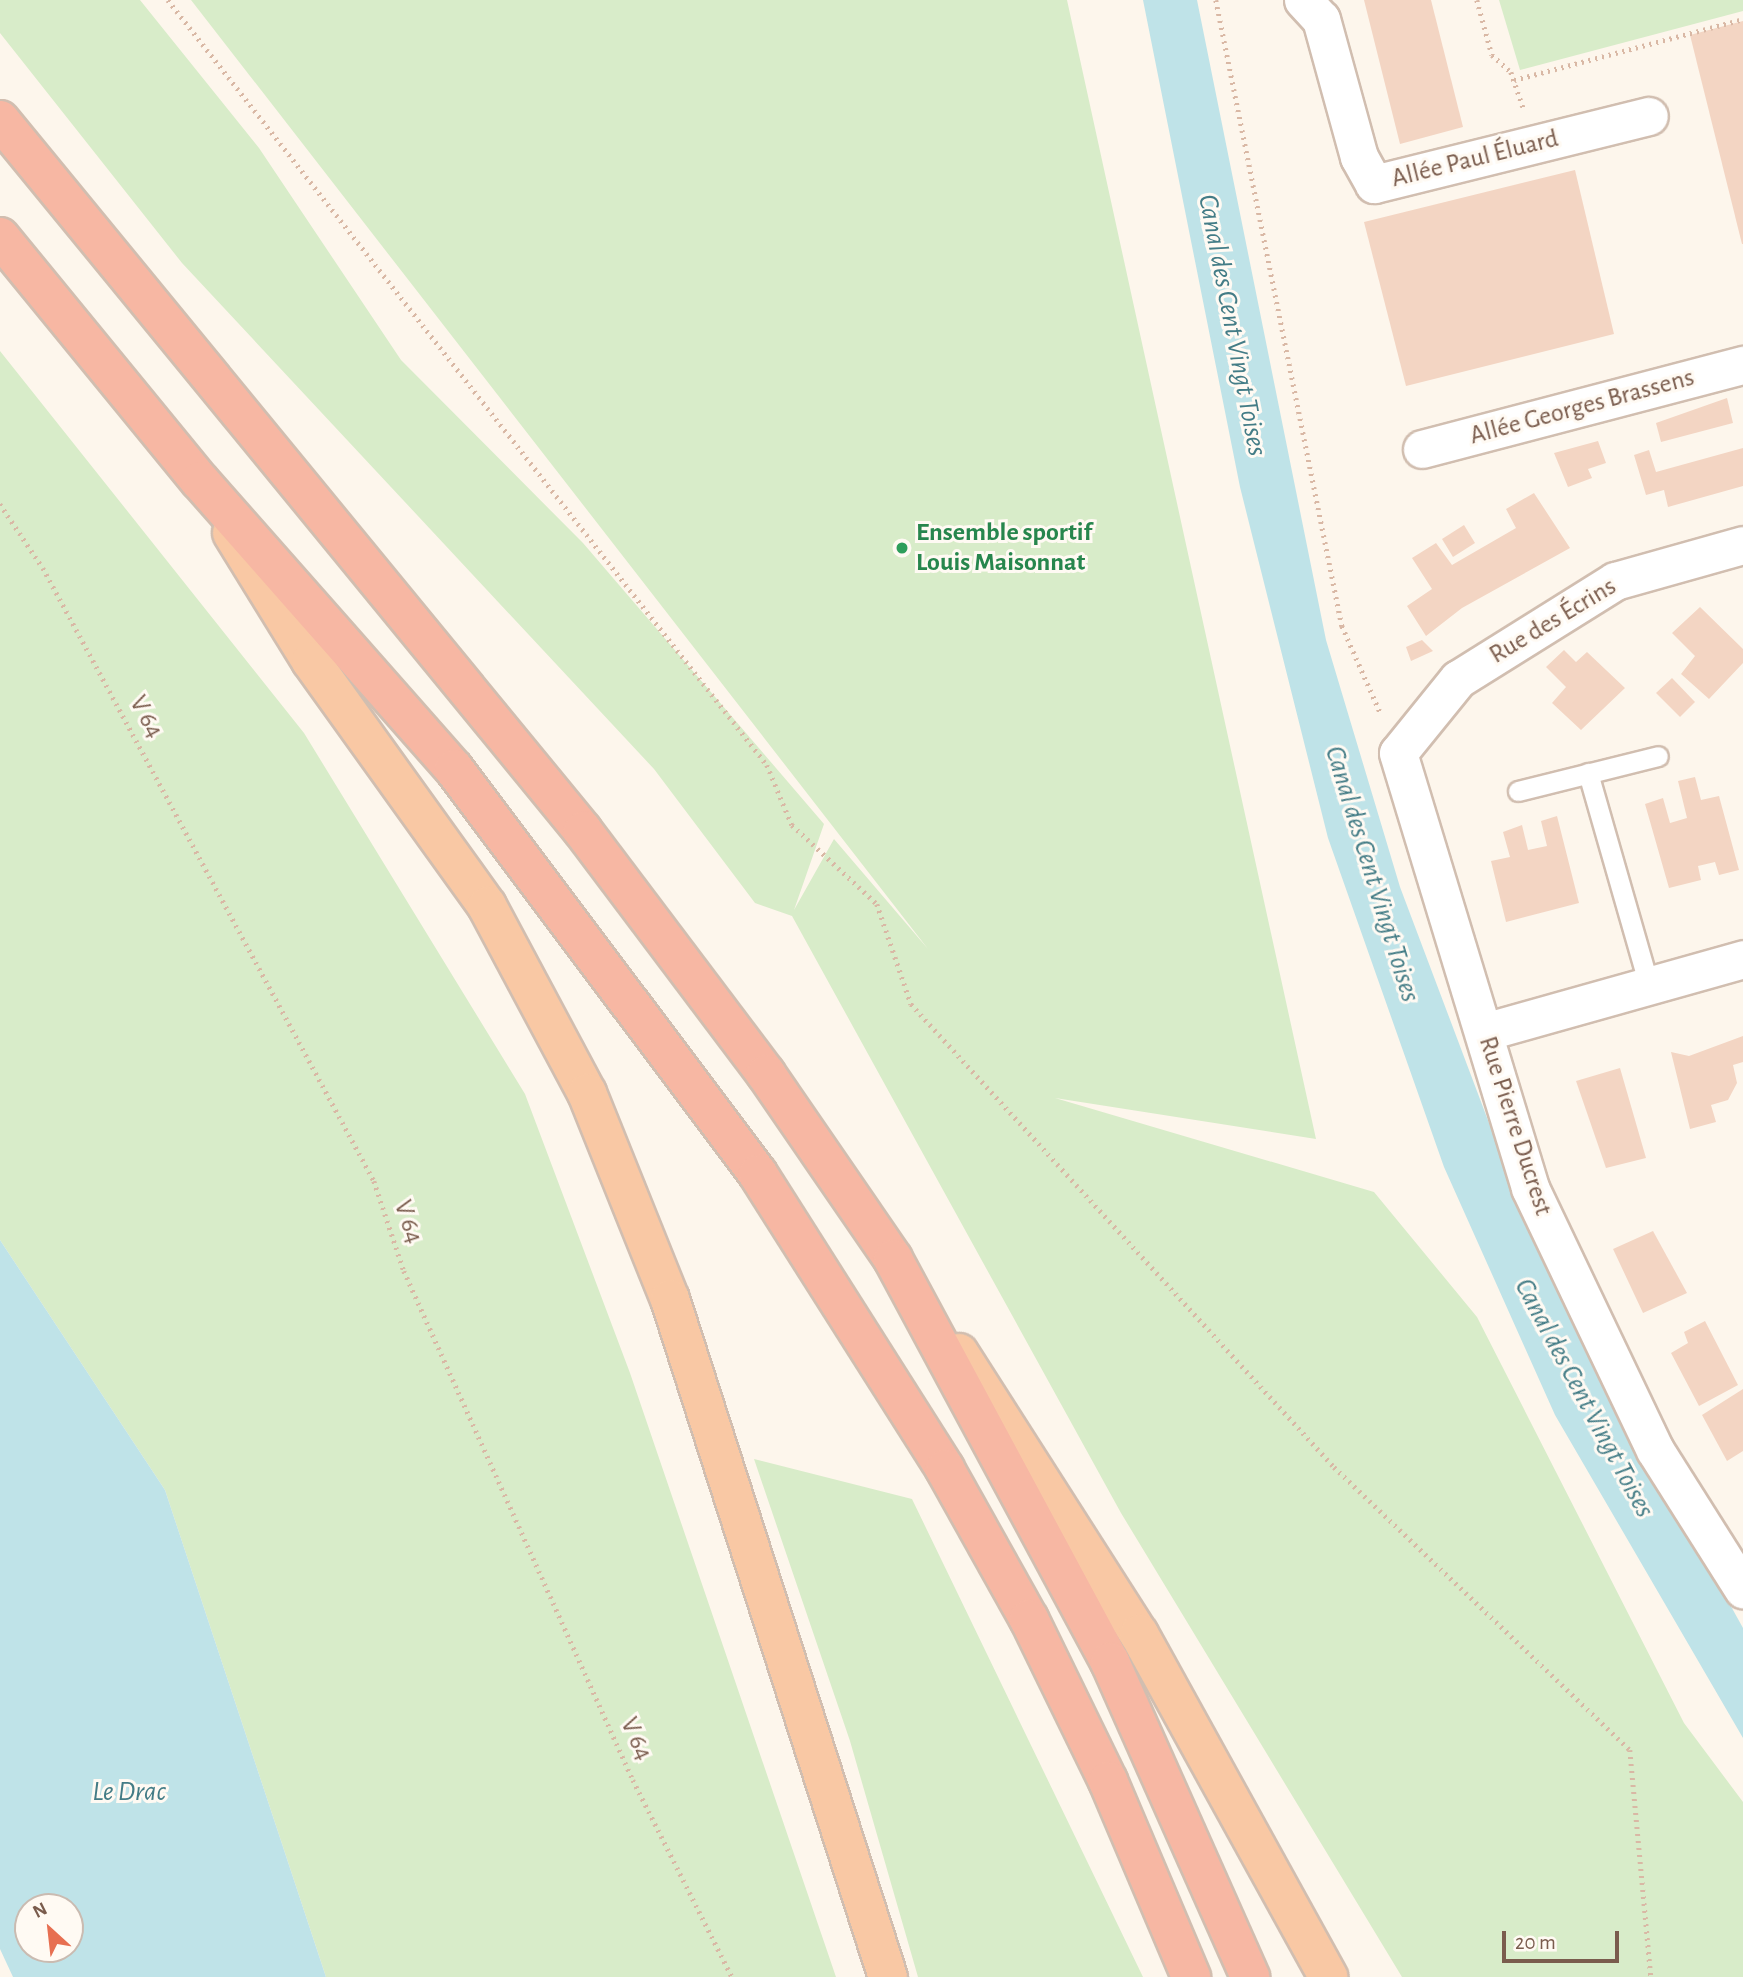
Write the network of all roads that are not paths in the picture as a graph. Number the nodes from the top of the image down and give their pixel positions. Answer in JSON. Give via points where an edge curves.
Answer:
{"nodes":[{"id":1,"x":1303,"y":0,"type":"edge"},
{"id":2,"x":1649,"y":116,"type":"dead end"},
{"id":3,"x":0,"y":120,"type":"edge"},
{"id":4,"x":0,"y":237,"type":"edge"},
{"id":5,"x":1743,"y":365,"type":"edge"},
{"id":6,"x":1422,"y":449,"type":"dead end"},
{"id":7,"x":200,"y":481,"type":"junction"},
{"id":8,"x":1743,"y":545,"type":"edge"},
{"id":9,"x":1398,"y":753,"type":"joint"},
{"id":10,"x":1658,"y":756,"type":"dead end"},
{"id":11,"x":1588,"y":773,"type":"junction"},
{"id":12,"x":1518,"y":791,"type":"dead end"},
{"id":13,"x":1743,"y":960,"type":"edge"},
{"id":14,"x":1648,"y":982,"type":"junction"},
{"id":15,"x":1484,"y":1032,"type":"junction"},
{"id":16,"x":893,"y":1259,"type":"junction"},
{"id":17,"x":1743,"y":1589,"type":"edge"},
{"id":18,"x":888,"y":1977,"type":"edge"},
{"id":19,"x":1191,"y":1977,"type":"edge"},
{"id":20,"x":1250,"y":1977,"type":"edge"},
{"id":21,"x":1328,"y":1977,"type":"edge"}],
"edges":[{"from":1,"to":2,"type":"street","name":"Allée Paul Éluard","via":[[1321,19],[1359,157],[1374,184]]},
{"from":3,"to":16,"type":"highway","via":[[583,831],[766,1074]]},
{"from":4,"to":7,"type":"highway"},
{"from":5,"to":6,"type":"street","name":"Allée Georges Brassens"},
{"from":7,"to":18,"type":"highway","via":[[312,661],[487,906],[587,1093],[670,1299]]},
{"from":7,"to":19,"type":"highway","via":[[454,769],[622,984],[846,1306],[1029,1619],[1108,1781]]},
{"from":8,"to":9,"type":"street","name":"Rue des Écrins","via":[[1615,581],[1458,679]]},
{"from":9,"to":15,"type":"street","name":"Rue Pierre Ducrest"},
{"from":10,"to":11,"type":"lane"},
{"from":11,"to":12,"type":"lane"},
{"from":11,"to":14,"type":"lane"},
{"from":13,"to":14,"type":"street"},
{"from":14,"to":15,"type":"street"},
{"from":15,"to":17,"type":"street","name":"Rue Pierre Ducrest","via":[[1530,1188],[1655,1450]]},
{"from":16,"to":20,"type":"highway","via":[[1110,1662]]},
{"from":16,"to":21,"type":"highway","via":[[1017,1436],[1139,1634]]}]}
